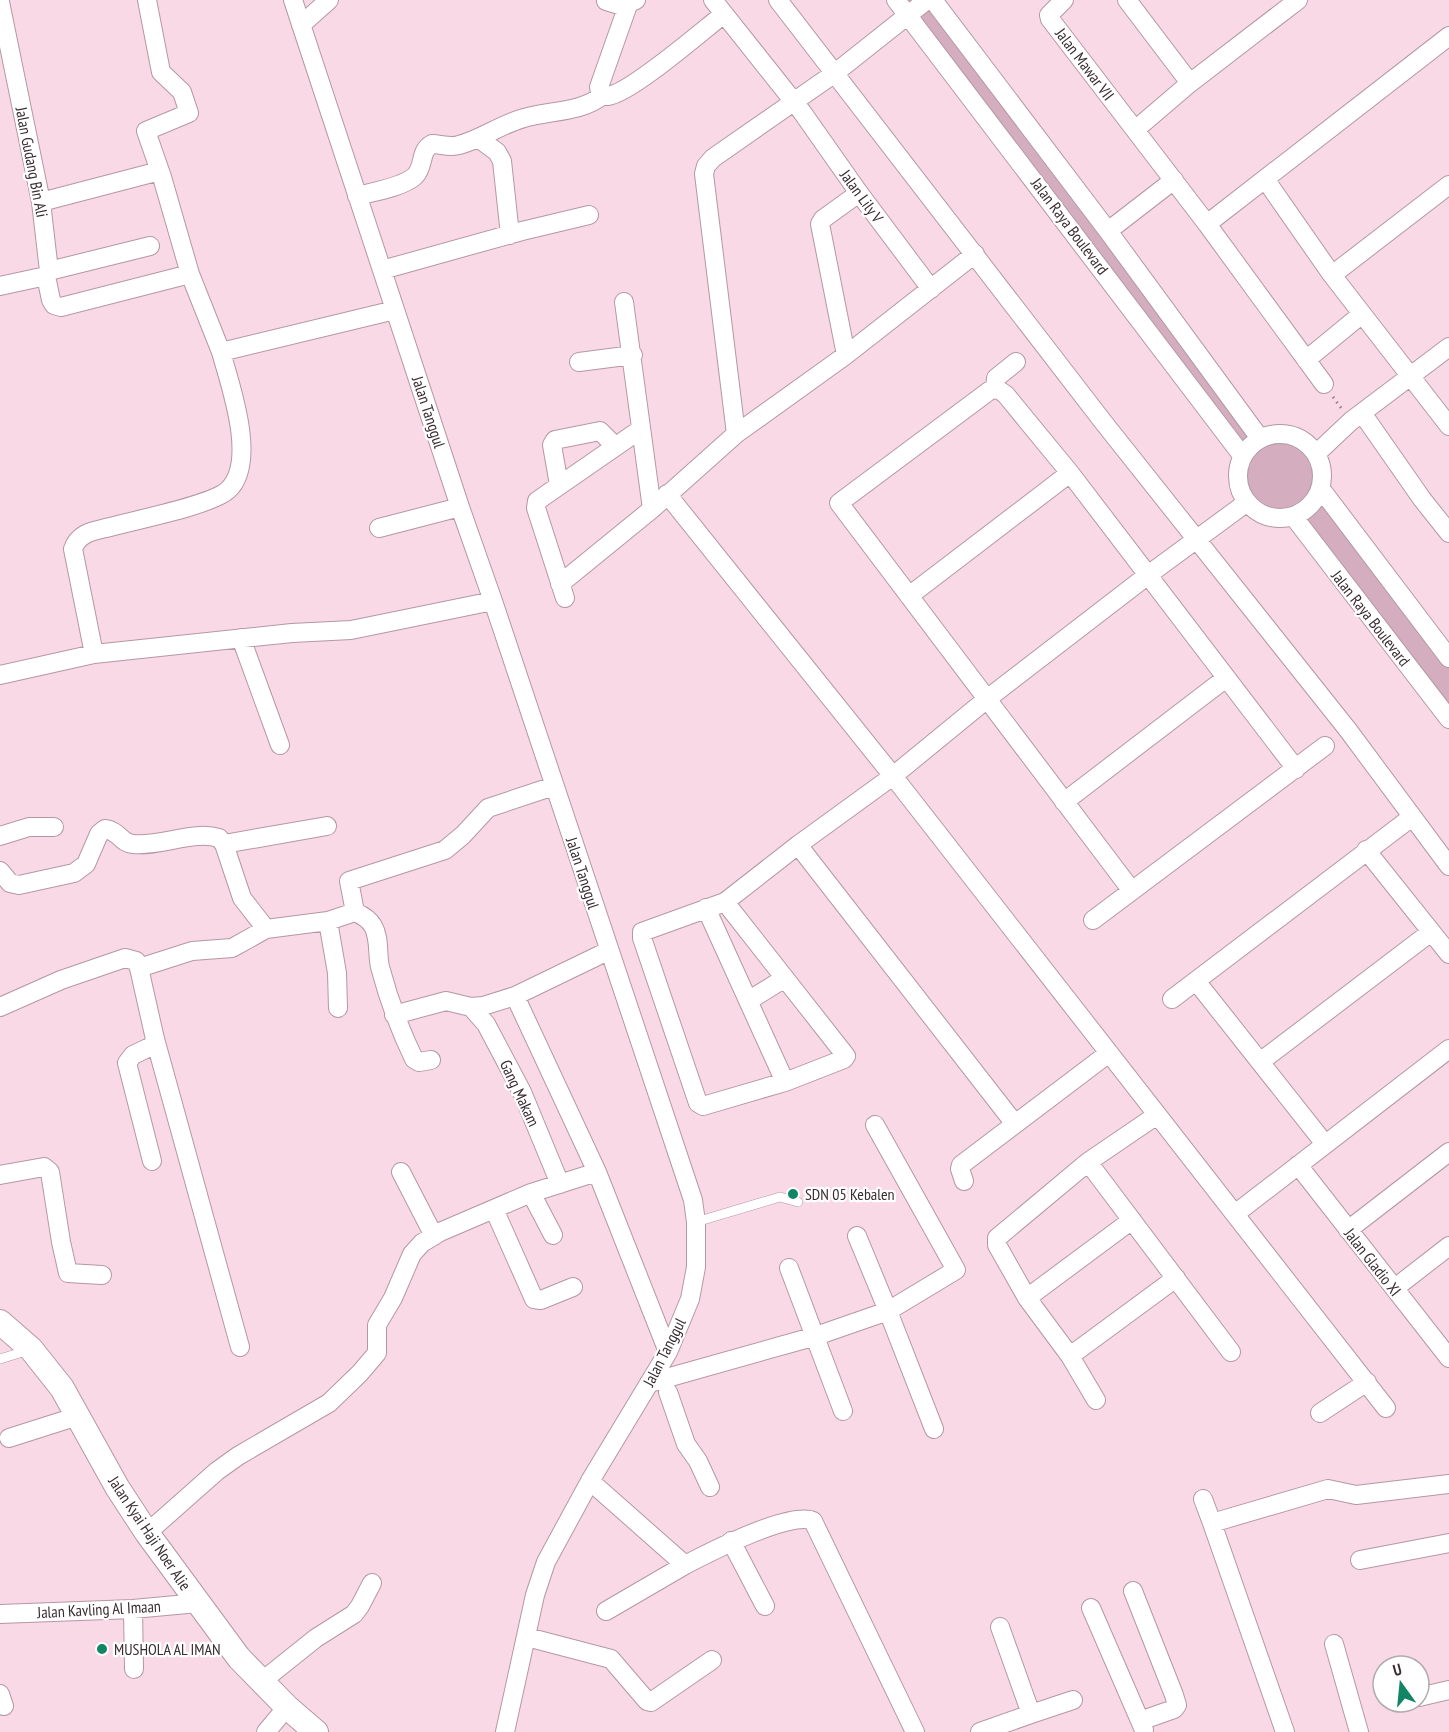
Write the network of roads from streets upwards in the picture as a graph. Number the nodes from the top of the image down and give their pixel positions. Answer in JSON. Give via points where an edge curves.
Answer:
{"nodes":[{"id":1,"x":147,"y":0,"type":"edge"},
{"id":2,"x":293,"y":0,"type":"edge"},
{"id":3,"x":329,"y":0,"type":"edge"},
{"id":4,"x":778,"y":0,"type":"edge"},
{"id":5,"x":896,"y":0,"type":"edge"},
{"id":6,"x":927,"y":0,"type":"edge"},
{"id":7,"x":933,"y":0,"type":"edge"},
{"id":8,"x":1064,"y":0,"type":"edge"},
{"id":9,"x":1127,"y":0,"type":"edge"},
{"id":10,"x":1298,"y":0,"type":"edge"},
{"id":11,"x":606,"y":1,"type":"edge"},
{"id":12,"x":0,"y":2,"type":"edge"},
{"id":13,"x":632,"y":2,"type":"edge"},
{"id":14,"x":718,"y":7,"type":"edge"},
{"id":15,"x":908,"y":15,"type":"junction"},
{"id":16,"x":301,"y":25,"type":"junction"},
{"id":17,"x":1449,"y":36,"type":"edge"},
{"id":18,"x":835,"y":74,"type":"junction"},
{"id":19,"x":1190,"y":83,"type":"junction"},
{"id":20,"x":603,"y":95,"type":"junction"},
{"id":21,"x":794,"y":102,"type":"junction"},
{"id":22,"x":1136,"y":130,"type":"junction"},
{"id":23,"x":478,"y":138,"type":"junction"},
{"id":24,"x":152,"y":173,"type":"dead end"},
{"id":25,"x":1265,"y":179,"type":"junction"},
{"id":26,"x":1174,"y":180,"type":"junction"},
{"id":27,"x":1449,"y":185,"type":"edge"},
{"id":28,"x":859,"y":193,"type":"junction"},
{"id":29,"x":357,"y":196,"type":"junction"},
{"id":30,"x":41,"y":202,"type":"junction"},
{"id":31,"x":589,"y":215,"type":"dead end"},
{"id":32,"x":1207,"y":224,"type":"junction"},
{"id":33,"x":1108,"y":231,"type":"junction"},
{"id":34,"x":510,"y":235,"type":"junction"},
{"id":35,"x":150,"y":246,"type":"dead end"},
{"id":36,"x":975,"y":254,"type":"junction"},
{"id":37,"x":382,"y":270,"type":"junction"},
{"id":38,"x":47,"y":273,"type":"junction"},
{"id":39,"x":190,"y":274,"type":"junction"},
{"id":40,"x":1332,"y":275,"type":"junction"},
{"id":41,"x":0,"y":285,"type":"edge"},
{"id":42,"x":931,"y":289,"type":"junction"},
{"id":43,"x":624,"y":302,"type":"dead end"},
{"id":44,"x":386,"y":312,"type":"junction"},
{"id":45,"x":1362,"y":314,"type":"junction"},
{"id":46,"x":1449,"y":347,"type":"edge"},
{"id":47,"x":221,"y":352,"type":"junction"},
{"id":48,"x":633,"y":355,"type":"junction"},
{"id":49,"x":846,"y":355,"type":"junction"},
{"id":50,"x":1306,"y":360,"type":"junction"},
{"id":51,"x":579,"y":362,"type":"dead end"},
{"id":52,"x":1016,"y":362,"type":"dead end"},
{"id":53,"x":1411,"y":377,"type":"junction"},
{"id":54,"x":1324,"y":384,"type":"road end"},
{"id":55,"x":994,"y":389,"type":"junction"},
{"id":56,"x":1356,"y":417,"type":"junction"},
{"id":57,"x":1449,"y":426,"type":"edge"},
{"id":58,"x":641,"y":429,"type":"junction"},
{"id":59,"x":736,"y":434,"type":"junction"},
{"id":60,"x":1259,"y":437,"type":"junction"},
{"id":61,"x":615,"y":446,"type":"junction"},
{"id":62,"x":1317,"y":453,"type":"junction"},
{"id":63,"x":1241,"y":454,"type":"junction"},
{"id":64,"x":1070,"y":473,"type":"junction"},
{"id":65,"x":559,"y":485,"type":"junction"},
{"id":66,"x":1321,"y":489,"type":"junction"},
{"id":67,"x":667,"y":494,"type":"junction"},
{"id":68,"x":1246,"y":503,"type":"junction"},
{"id":69,"x":460,"y":507,"type":"junction"},
{"id":70,"x":652,"y":509,"type":"junction"},
{"id":71,"x":1293,"y":516,"type":"junction"},
{"id":72,"x":379,"y":528,"type":"dead end"},
{"id":73,"x":1449,"y":533,"type":"edge"},
{"id":74,"x":1196,"y":540,"type":"junction"},
{"id":75,"x":1148,"y":575,"type":"junction"},
{"id":76,"x":909,"y":596,"type":"junction"},
{"id":77,"x":493,"y":601,"type":"junction"},
{"id":78,"x":241,"y":638,"type":"junction"},
{"id":79,"x":94,"y":654,"type":"junction"},
{"id":80,"x":1449,"y":658,"type":"edge"},
{"id":81,"x":0,"y":675,"type":"edge"},
{"id":82,"x":1227,"y":678,"type":"junction"},
{"id":83,"x":987,"y":699,"type":"junction"},
{"id":84,"x":1449,"y":719,"type":"edge"},
{"id":85,"x":280,"y":745,"type":"dead end"},
{"id":86,"x":1325,"y":746,"type":"dead end"},
{"id":87,"x":1296,"y":769,"type":"junction"},
{"id":88,"x":893,"y":776,"type":"junction"},
{"id":89,"x":554,"y":786,"type":"junction"},
{"id":90,"x":1064,"y":802,"type":"junction"},
{"id":91,"x":1412,"y":817,"type":"junction"},
{"id":92,"x":327,"y":826,"type":"dead end"},
{"id":93,"x":54,"y":827,"type":"dead end"},
{"id":94,"x":0,"y":836,"type":"edge"},
{"id":95,"x":224,"y":844,"type":"junction"},
{"id":96,"x":798,"y":845,"type":"junction"},
{"id":97,"x":1366,"y":850,"type":"junction"},
{"id":98,"x":1449,"y":866,"type":"edge"},
{"id":99,"x":0,"y":871,"type":"edge"},
{"id":100,"x":1132,"y":891,"type":"junction"},
{"id":101,"x":724,"y":902,"type":"junction"},
{"id":102,"x":706,"y":909,"type":"junction"},
{"id":103,"x":355,"y":912,"type":"junction"},
{"id":104,"x":1093,"y":920,"type":"dead end"},
{"id":105,"x":328,"y":921,"type":"junction"},
{"id":106,"x":266,"y":929,"type":"junction"},
{"id":107,"x":1431,"y":932,"type":"junction"},
{"id":108,"x":608,"y":951,"type":"junction"},
{"id":109,"x":1449,"y":954,"type":"edge"},
{"id":110,"x":139,"y":968,"type":"junction"},
{"id":111,"x":785,"y":978,"type":"junction"},
{"id":112,"x":1196,"y":981,"type":"junction"},
{"id":113,"x":515,"y":996,"type":"junction"},
{"id":114,"x":1172,"y":999,"type":"dead end"},
{"id":115,"x":748,"y":1001,"type":"junction"},
{"id":116,"x":0,"y":1007,"type":"edge"},
{"id":117,"x":471,"y":1007,"type":"junction"},
{"id":118,"x":339,"y":1008,"type":"dead end"},
{"id":119,"x":394,"y":1015,"type":"junction"},
{"id":120,"x":155,"y":1039,"type":"junction"},
{"id":121,"x":1449,"y":1049,"type":"edge"},
{"id":122,"x":1109,"y":1053,"type":"junction"},
{"id":123,"x":431,"y":1060,"type":"dead end"},
{"id":124,"x":1260,"y":1062,"type":"junction"},
{"id":125,"x":784,"y":1082,"type":"junction"},
{"id":126,"x":1157,"y":1115,"type":"junction"},
{"id":127,"x":1015,"y":1124,"type":"junction"},
{"id":128,"x":875,"y":1125,"type":"dead end"},
{"id":129,"x":1325,"y":1144,"type":"junction"},
{"id":130,"x":1449,"y":1152,"type":"edge"},
{"id":131,"x":152,"y":1161,"type":"dead end"},
{"id":132,"x":1088,"y":1162,"type":"junction"},
{"id":133,"x":1298,"y":1165,"type":"junction"},
{"id":134,"x":401,"y":1172,"type":"dead end"},
{"id":135,"x":597,"y":1172,"type":"junction"},
{"id":136,"x":0,"y":1175,"type":"edge"},
{"id":137,"x":964,"y":1180,"type":"dead end"},
{"id":138,"x":560,"y":1184,"type":"junction"},
{"id":139,"x":531,"y":1193,"type":"junction"},
{"id":140,"x":494,"y":1209,"type":"junction"},
{"id":141,"x":1235,"y":1214,"type":"junction"},
{"id":142,"x":1132,"y":1220,"type":"junction"},
{"id":143,"x":1348,"y":1230,"type":"junction"},
{"id":144,"x":553,"y":1235,"type":"dead end"},
{"id":145,"x":434,"y":1236,"type":"junction"},
{"id":146,"x":857,"y":1236,"type":"dead end"},
{"id":147,"x":1449,"y":1246,"type":"edge"},
{"id":148,"x":789,"y":1268,"type":"dead end"},
{"id":149,"x":102,"y":1275,"type":"dead end"},
{"id":150,"x":1176,"y":1278,"type":"junction"},
{"id":151,"x":573,"y":1287,"type":"dead end"},
{"id":152,"x":1395,"y":1288,"type":"junction"},
{"id":153,"x":1027,"y":1298,"type":"junction"},
{"id":154,"x":888,"y":1311,"type":"junction"},
{"id":155,"x":0,"y":1322,"type":"edge"},
{"id":156,"x":816,"y":1336,"type":"junction"},
{"id":157,"x":240,"y":1347,"type":"dead end"},
{"id":158,"x":1446,"y":1347,"type":"edge"},
{"id":159,"x":668,"y":1352,"type":"junction"},
{"id":160,"x":1231,"y":1352,"type":"dead end"},
{"id":161,"x":1070,"y":1356,"type":"junction"},
{"id":162,"x":715,"y":1366,"type":"junction"},
{"id":163,"x":1367,"y":1382,"type":"junction"},
{"id":164,"x":645,"y":1390,"type":"junction"},
{"id":165,"x":668,"y":1392,"type":"junction"},
{"id":166,"x":1096,"y":1400,"type":"dead end"},
{"id":167,"x":1386,"y":1408,"type":"dead end"},
{"id":168,"x":843,"y":1411,"type":"dead end"},
{"id":169,"x":1320,"y":1413,"type":"dead end"},
{"id":170,"x":78,"y":1416,"type":"junction"},
{"id":171,"x":934,"y":1429,"type":"dead end"},
{"id":172,"x":9,"y":1438,"type":"dead end"},
{"id":173,"x":590,"y":1481,"type":"junction"},
{"id":174,"x":1449,"y":1484,"type":"edge"},
{"id":175,"x":710,"y":1487,"type":"dead end"},
{"id":176,"x":1203,"y":1499,"type":"dead end"},
{"id":177,"x":1212,"y":1523,"type":"junction"},
{"id":178,"x":147,"y":1533,"type":"junction"},
{"id":179,"x":731,"y":1541,"type":"junction"},
{"id":180,"x":1449,"y":1543,"type":"edge"},
{"id":181,"x":1360,"y":1560,"type":"dead end"},
{"id":182,"x":685,"y":1565,"type":"junction"},
{"id":183,"x":372,"y":1583,"type":"dead end"},
{"id":184,"x":1133,"y":1592,"type":"dead end"},
{"id":185,"x":198,"y":1604,"type":"junction"},
{"id":186,"x":765,"y":1606,"type":"dead end"},
{"id":187,"x":1091,"y":1608,"type":"dead end"},
{"id":188,"x":133,"y":1609,"type":"junction"},
{"id":189,"x":606,"y":1611,"type":"dead end"},
{"id":190,"x":0,"y":1614,"type":"edge"},
{"id":191,"x":1000,"y":1627,"type":"dead end"},
{"id":192,"x":527,"y":1637,"type":"junction"},
{"id":193,"x":1334,"y":1644,"type":"dead end"},
{"id":194,"x":712,"y":1660,"type":"dead end"},
{"id":195,"x":134,"y":1669,"type":"dead end"},
{"id":196,"x":261,"y":1682,"type":"junction"},
{"id":197,"x":1449,"y":1690,"type":"edge"},
{"id":198,"x":1431,"y":1694,"type":"edge"},
{"id":199,"x":1073,"y":1700,"type":"dead end"},
{"id":200,"x":287,"y":1707,"type":"junction"},
{"id":201,"x":1031,"y":1714,"type":"junction"},
{"id":202,"x":1142,"y":1726,"type":"edge"},
{"id":203,"x":266,"y":1732,"type":"edge"},
{"id":204,"x":316,"y":1732,"type":"edge"},
{"id":205,"x":505,"y":1732,"type":"edge"},
{"id":206,"x":915,"y":1732,"type":"edge"},
{"id":207,"x":980,"y":1732,"type":"edge"},
{"id":208,"x":1285,"y":1732,"type":"edge"},
{"id":209,"x":1359,"y":1732,"type":"edge"}],
"edges":[{"from":1,"to":39,"type":"street","via":[[160,72],[182,92],[189,113],[147,129],[146,133]]},
{"from":2,"to":16,"type":"street","name":"Jalan Tanggul"},
{"from":3,"to":16,"type":"street"},
{"from":4,"to":18,"type":"street"},
{"from":5,"to":15,"type":"street","name":"Jalan Raya Boulevard"},
{"from":6,"to":15,"type":"street"},
{"from":7,"to":33,"type":"street","name":"Jalan Raya Boulevard"},
{"from":8,"to":22,"type":"street","name":"Jalan Mawar VII","via":[[1052,10],[1050,19]]},
{"from":9,"to":19,"type":"street"},
{"from":10,"to":19,"type":"street"},
{"from":11,"to":13,"type":"street","via":[[617,6]]},
{"from":12,"to":30,"type":"street","name":"Jalan Gudang Bin Ali"},
{"from":13,"to":20,"type":"street","via":[[599,87]]},
{"from":14,"to":20,"type":"street","via":[[636,82],[609,96]]},
{"from":14,"to":21,"type":"street","name":"Jalan Lily V"},
{"from":15,"to":18,"type":"street"},
{"from":15,"to":63,"type":"street","name":"Jalan Raya Boulevard"},
{"from":16,"to":29,"type":"street","name":"Jalan Tanggul"},
{"from":17,"to":25,"type":"street"},
{"from":18,"to":21,"type":"street"},
{"from":18,"to":36,"type":"street"},
{"from":19,"to":22,"type":"street"},
{"from":20,"to":23,"type":"street","via":[[575,108],[518,119]]},
{"from":21,"to":28,"type":"street","name":"Jalan Lily V"},
{"from":21,"to":59,"type":"street","via":[[712,158],[704,174]]},
{"from":22,"to":26,"type":"street"},
{"from":23,"to":29,"type":"street","via":[[458,146],[432,144],[424,150],[420,168],[406,182]]},
{"from":23,"to":34,"type":"street","via":[[497,152],[502,161]]},
{"from":24,"to":30,"type":"street"},
{"from":25,"to":32,"type":"street"},
{"from":25,"to":40,"type":"street"},
{"from":26,"to":32,"type":"street"},
{"from":26,"to":33,"type":"street"},
{"from":27,"to":40,"type":"street"},
{"from":28,"to":42,"type":"street","name":"Jalan Lily V"},
{"from":28,"to":49,"type":"street","via":[[820,224]]},
{"from":29,"to":37,"type":"street","name":"Jalan Tanggul"},
{"from":30,"to":38,"type":"street","name":"Jalan Gudang Bin Ali"},
{"from":31,"to":34,"type":"street"},
{"from":32,"to":50,"type":"street"},
{"from":33,"to":60,"type":"street","name":"Jalan Raya Boulevard"},
{"from":34,"to":37,"type":"street"},
{"from":35,"to":38,"type":"street"},
{"from":36,"to":42,"type":"street"},
{"from":36,"to":74,"type":"street"},
{"from":37,"to":44,"type":"street","name":"Jalan Tanggul"},
{"from":38,"to":39,"type":"street","name":"Jalan Gudang Bin Ali","via":[[51,300],[61,307]]},
{"from":38,"to":41,"type":"street"},
{"from":39,"to":47,"type":"street"},
{"from":40,"to":45,"type":"street"},
{"from":42,"to":49,"type":"street"},
{"from":43,"to":48,"type":"street"},
{"from":44,"to":47,"type":"street"},
{"from":44,"to":69,"type":"street","name":"Jalan Tanggul"},
{"from":45,"to":50,"type":"street"},
{"from":45,"to":53,"type":"street"},
{"from":46,"to":53,"type":"street"},
{"from":47,"to":79,"type":"street","via":[[241,440],[237,477],[219,496],[77,539],[73,549]]},
{"from":48,"to":51,"type":"street"},
{"from":48,"to":58,"type":"street"},
{"from":49,"to":59,"type":"street"},
{"from":50,"to":54,"type":"street"},
{"from":52,"to":55,"type":"street","via":[[996,378]]},
{"from":53,"to":56,"type":"street"},
{"from":53,"to":57,"type":"street"},
{"from":55,"to":64,"type":"street","via":[[1006,395]]},
{"from":55,"to":76,"type":"street","via":[[839,503]]},
{"from":56,"to":62,"type":"street"},
{"from":56,"to":73,"type":"street"},
{"from":58,"to":61,"type":"street"},
{"from":58,"to":70,"type":"street"},
{"from":59,"to":67,"type":"street"},
{"from":60,"to":62,"type":"street","via":[[1280,432],[1301,438]]},
{"from":60,"to":63,"type":"street"},
{"from":61,"to":65,"type":"street"},
{"from":61,"to":65,"type":"street","via":[[600,431],[555,440],[552,451]]},
{"from":62,"to":66,"type":"street","via":[[1323,471]]},
{"from":63,"to":68,"type":"street","via":[[1236,479]]},
{"from":64,"to":75,"type":"street"},
{"from":64,"to":76,"type":"street"},
{"from":65,"to":70,"type":"street","via":[[539,498],[536,508],[562,591]]},
{"from":66,"to":71,"type":"street","via":[[1310,506]]},
{"from":66,"to":80,"type":"street"},
{"from":67,"to":70,"type":"street"},
{"from":67,"to":88,"type":"street"},
{"from":68,"to":71,"type":"street","via":[[1259,514]]},
{"from":68,"to":74,"type":"street"},
{"from":69,"to":72,"type":"street"},
{"from":69,"to":77,"type":"street","name":"Jalan Tanggul"},
{"from":71,"to":84,"type":"street","name":"Jalan Raya Boulevard"},
{"from":74,"to":75,"type":"street"},
{"from":74,"to":91,"type":"street","via":[[1348,730]]},
{"from":75,"to":82,"type":"street"},
{"from":75,"to":83,"type":"street"},
{"from":76,"to":83,"type":"street"},
{"from":77,"to":78,"type":"street","via":[[351,630]]},
{"from":77,"to":89,"type":"street","name":"Jalan Tanggul"},
{"from":78,"to":79,"type":"street"},
{"from":78,"to":85,"type":"street"},
{"from":79,"to":81,"type":"street"},
{"from":82,"to":87,"type":"street"},
{"from":82,"to":90,"type":"street"},
{"from":83,"to":88,"type":"street"},
{"from":83,"to":90,"type":"street"},
{"from":86,"to":87,"type":"street"},
{"from":87,"to":100,"type":"street"},
{"from":88,"to":96,"type":"street"},
{"from":88,"to":122,"type":"street"},
{"from":89,"to":103,"type":"street","via":[[488,808],[445,850],[349,881]]},
{"from":89,"to":108,"type":"street","name":"Jalan Tanggul"},
{"from":90,"to":100,"type":"street"},
{"from":91,"to":97,"type":"street"},
{"from":91,"to":98,"type":"street"},
{"from":92,"to":95,"type":"street"},
{"from":93,"to":94,"type":"street","via":[[29,827]]},
{"from":95,"to":99,"type":"street","via":[[213,836],[131,844],[114,830],[105,829],[86,864],[74,873],[19,885],[10,883]]},
{"from":95,"to":106,"type":"street","via":[[242,898]]},
{"from":96,"to":101,"type":"street"},
{"from":96,"to":127,"type":"street"},
{"from":97,"to":107,"type":"street"},
{"from":97,"to":112,"type":"street"},
{"from":100,"to":104,"type":"street"},
{"from":101,"to":102,"type":"street"},
{"from":101,"to":111,"type":"street"},
{"from":102,"to":115,"type":"street"},
{"from":102,"to":125,"type":"street","via":[[642,932],[698,1103],[706,1107]]},
{"from":103,"to":105,"type":"street"},
{"from":103,"to":119,"type":"street","via":[[365,917],[376,932]]},
{"from":105,"to":106,"type":"street"},
{"from":105,"to":118,"type":"street"},
{"from":106,"to":110,"type":"street","via":[[232,948],[192,951]]},
{"from":107,"to":109,"type":"street"},
{"from":107,"to":124,"type":"street"},
{"from":108,"to":113,"type":"street"},
{"from":108,"to":159,"type":"street","name":"Jalan Tanggul","via":[[693,1200],[696,1267],[690,1299]]},
{"from":110,"to":116,"type":"street","via":[[136,961],[125,958]]},
{"from":110,"to":120,"type":"street"},
{"from":111,"to":115,"type":"street"},
{"from":111,"to":125,"type":"street","via":[[846,1056]]},
{"from":112,"to":114,"type":"street"},
{"from":112,"to":124,"type":"street"},
{"from":113,"to":117,"type":"street"},
{"from":113,"to":135,"type":"street"},
{"from":115,"to":125,"type":"street"},
{"from":117,"to":119,"type":"street","via":[[446,1001]]},
{"from":117,"to":138,"type":"street","name":"Gang Makam","via":[[486,1024],[522,1092]]},
{"from":119,"to":123,"type":"street","via":[[414,1059]]},
{"from":120,"to":131,"type":"street","via":[[152,1046],[133,1055],[127,1063]]},
{"from":120,"to":157,"type":"street"},
{"from":121,"to":129,"type":"street"},
{"from":122,"to":126,"type":"street"},
{"from":122,"to":127,"type":"street"},
{"from":124,"to":129,"type":"street"},
{"from":126,"to":132,"type":"street"},
{"from":126,"to":141,"type":"street"},
{"from":127,"to":137,"type":"street","via":[[961,1165]]},
{"from":128,"to":154,"type":"street","via":[[956,1270]]},
{"from":129,"to":133,"type":"street"},
{"from":130,"to":143,"type":"street"},
{"from":132,"to":142,"type":"street"},
{"from":132,"to":153,"type":"street","via":[[996,1238]]},
{"from":133,"to":141,"type":"street"},
{"from":133,"to":143,"type":"street","name":"Jalan Gladio XI"},
{"from":134,"to":145,"type":"street"},
{"from":135,"to":138,"type":"street"},
{"from":135,"to":159,"type":"street"},
{"from":136,"to":149,"type":"street","via":[[47,1169],[68,1273]]},
{"from":138,"to":139,"type":"street"},
{"from":139,"to":140,"type":"street"},
{"from":139,"to":144,"type":"street"},
{"from":140,"to":145,"type":"street"},
{"from":140,"to":151,"type":"street","via":[[534,1299],[541,1300]]},
{"from":141,"to":163,"type":"street"},
{"from":142,"to":150,"type":"street"},
{"from":142,"to":153,"type":"street"},
{"from":143,"to":152,"type":"street","name":"Jalan Gladio XI"},
{"from":145,"to":178,"type":"street","via":[[412,1254],[376,1328],[376,1353],[360,1373],[329,1403],[217,1471]]},
{"from":146,"to":154,"type":"street"},
{"from":147,"to":152,"type":"street"},
{"from":148,"to":156,"type":"street"},
{"from":150,"to":160,"type":"street"},
{"from":150,"to":161,"type":"street"},
{"from":152,"to":158,"type":"street","name":"Jalan Gladio XI"},
{"from":153,"to":161,"type":"street"},
{"from":154,"to":156,"type":"street"},
{"from":154,"to":171,"type":"street"},
{"from":155,"to":170,"type":"street","name":"Jalan Kyai Haji Noer Alie","via":[[32,1349]]},
{"from":156,"to":162,"type":"street"},
{"from":156,"to":168,"type":"street"},
{"from":159,"to":164,"type":"street","name":"Jalan Tanggul"},
{"from":161,"to":166,"type":"street"},
{"from":162,"to":164,"type":"street"},
{"from":162,"to":165,"type":"street","via":[[705,1375]]},
{"from":163,"to":167,"type":"street"},
{"from":163,"to":169,"type":"street"},
{"from":164,"to":165,"type":"street"},
{"from":164,"to":173,"type":"street","name":"Jalan Tanggul"},
{"from":165,"to":175,"type":"street","via":[[686,1444]]},
{"from":170,"to":172,"type":"street"},
{"from":170,"to":178,"type":"street","name":"Jalan Kyai Haji Noer Alie"},
{"from":173,"to":182,"type":"street"},
{"from":173,"to":192,"type":"street","name":"Jalan Tanggul","via":[[546,1562]]},
{"from":174,"to":177,"type":"street","via":[[1356,1495],[1328,1489]]},
{"from":176,"to":177,"type":"street"},
{"from":177,"to":208,"type":"street"},
{"from":178,"to":185,"type":"street","name":"Jalan Kyai Haji Noer Alie"},
{"from":179,"to":182,"type":"street"},
{"from":179,"to":186,"type":"street"},
{"from":179,"to":206,"type":"street","via":[[799,1519],[813,1521]]},
{"from":180,"to":181,"type":"street"},
{"from":182,"to":189,"type":"street"},
{"from":183,"to":196,"type":"street","via":[[354,1614],[316,1638]]},
{"from":184,"to":202,"type":"street","via":[[1177,1705]]},
{"from":185,"to":188,"type":"street","name":"Jalan Kavling Al Imaan"},
{"from":185,"to":196,"type":"street","name":"Jalan Kyai Haji Noer Alie"},
{"from":187,"to":202,"type":"street"},
{"from":188,"to":190,"type":"street","name":"Jalan Kavling Al Imaan"},
{"from":188,"to":195,"type":"street"},
{"from":191,"to":201,"type":"street"},
{"from":192,"to":194,"type":"street","via":[[608,1658],[651,1702]]},
{"from":192,"to":205,"type":"street","name":"Jalan Tanggul"},
{"from":193,"to":209,"type":"street"},
{"from":196,"to":200,"type":"street","name":"Jalan Kyai Haji Noer Alie"},
{"from":197,"to":198,"type":"street"},
{"from":199,"to":201,"type":"street"},
{"from":200,"to":203,"type":"street"},
{"from":200,"to":204,"type":"street","name":"Jalan Kyai Haji Noer Alie"},
{"from":201,"to":207,"type":"street"}]}
